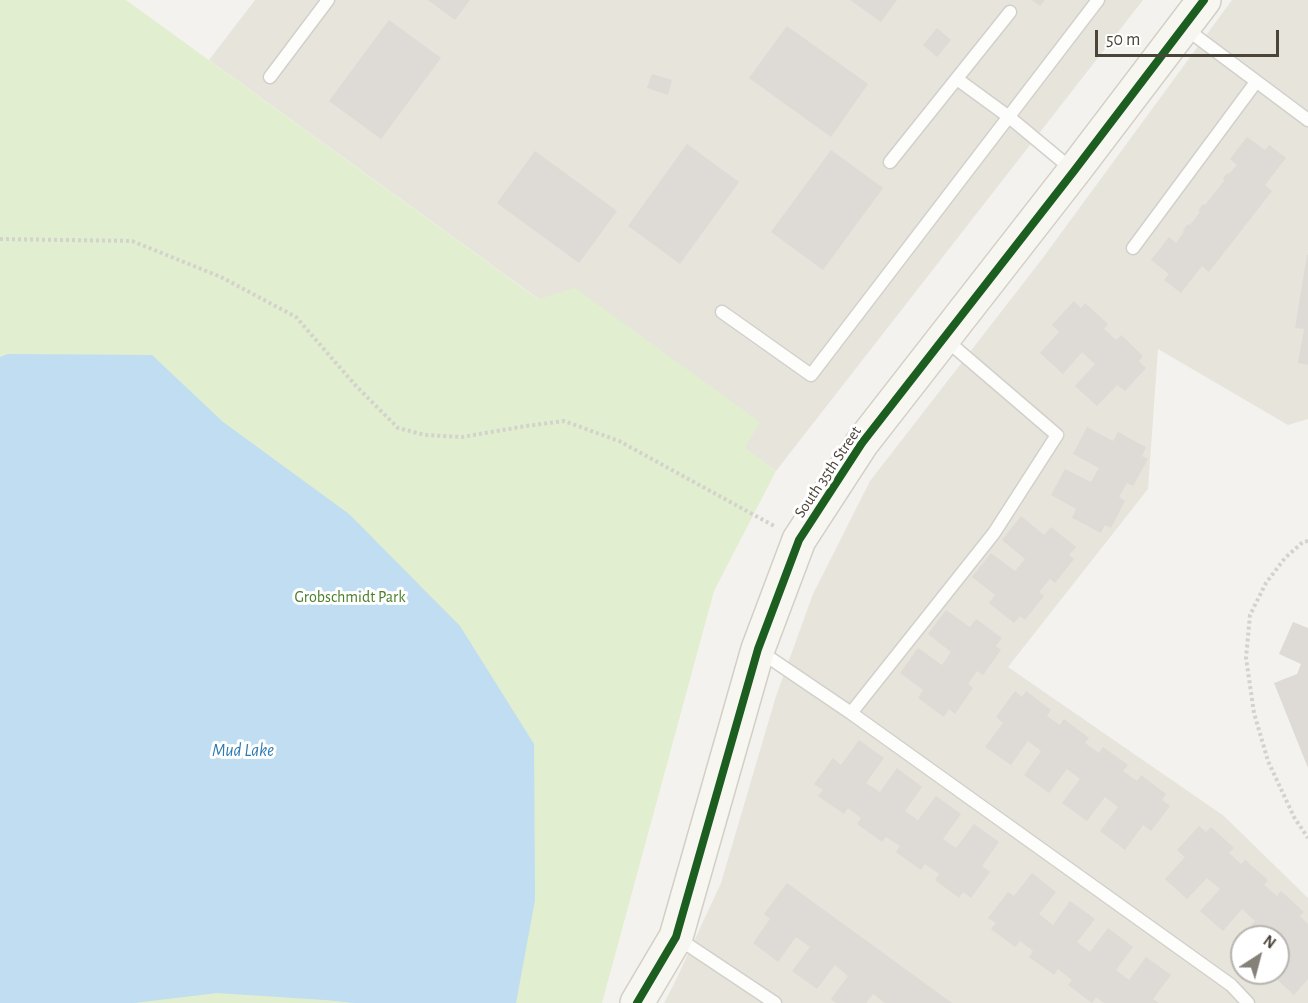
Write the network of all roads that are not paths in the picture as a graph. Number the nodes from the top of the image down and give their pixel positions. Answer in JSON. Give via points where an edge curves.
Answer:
{"nodes":[{"id":1,"x":328,"y":0,"type":"edge"},
{"id":2,"x":1098,"y":0,"type":"edge"},
{"id":3,"x":1204,"y":0,"type":"edge"},
{"id":4,"x":1010,"y":12,"type":"dead end"},
{"id":5,"x":1184,"y":27,"type":"junction"},
{"id":6,"x":270,"y":77,"type":"dead end"},
{"id":7,"x":957,"y":79,"type":"junction"},
{"id":8,"x":1256,"y":82,"type":"junction"},
{"id":9,"x":1009,"y":117,"type":"junction"},
{"id":10,"x":1308,"y":120,"type":"edge"},
{"id":11,"x":890,"y":162,"type":"dead end"},
{"id":12,"x":1074,"y":171,"type":"junction"},
{"id":13,"x":1133,"y":248,"type":"dead end"},
{"id":14,"x":722,"y":312,"type":"dead end"},
{"id":15,"x":944,"y":338,"type":"junction"},
{"id":16,"x":758,"y":649,"type":"junction"},
{"id":17,"x":851,"y":713,"type":"junction"},
{"id":18,"x":676,"y":937,"type":"junction"},
{"id":19,"x":637,"y":1003,"type":"edge"},
{"id":20,"x":775,"y":1003,"type":"edge"},
{"id":21,"x":1248,"y":1003,"type":"edge"}],
"edges":[{"from":1,"to":6,"type":"lane"},
{"from":2,"to":9,"type":"lane"},
{"from":3,"to":5,"type":"street","name":"South 35th Street"},
{"from":4,"to":7,"type":"lane"},
{"from":5,"to":8,"type":"lane"},
{"from":5,"to":12,"type":"street","name":"South 35th Street"},
{"from":7,"to":9,"type":"lane"},
{"from":7,"to":11,"type":"lane"},
{"from":8,"to":10,"type":"lane"},
{"from":8,"to":13,"type":"lane"},
{"from":9,"to":12,"type":"lane"},
{"from":9,"to":14,"type":"lane","via":[[811,375]]},
{"from":12,"to":15,"type":"street","name":"South 35th Street"},
{"from":15,"to":16,"type":"street","name":"South 35th Street","via":[[862,443],[799,540]]},
{"from":15,"to":17,"type":"lane","via":[[1057,435],[994,533]]},
{"from":16,"to":17,"type":"lane"},
{"from":16,"to":18,"type":"street","name":"South 35th Street"},
{"from":17,"to":21,"type":"lane","via":[[1231,985]]},
{"from":18,"to":19,"type":"street","name":"South 35th Street"},
{"from":18,"to":20,"type":"lane"}]}
